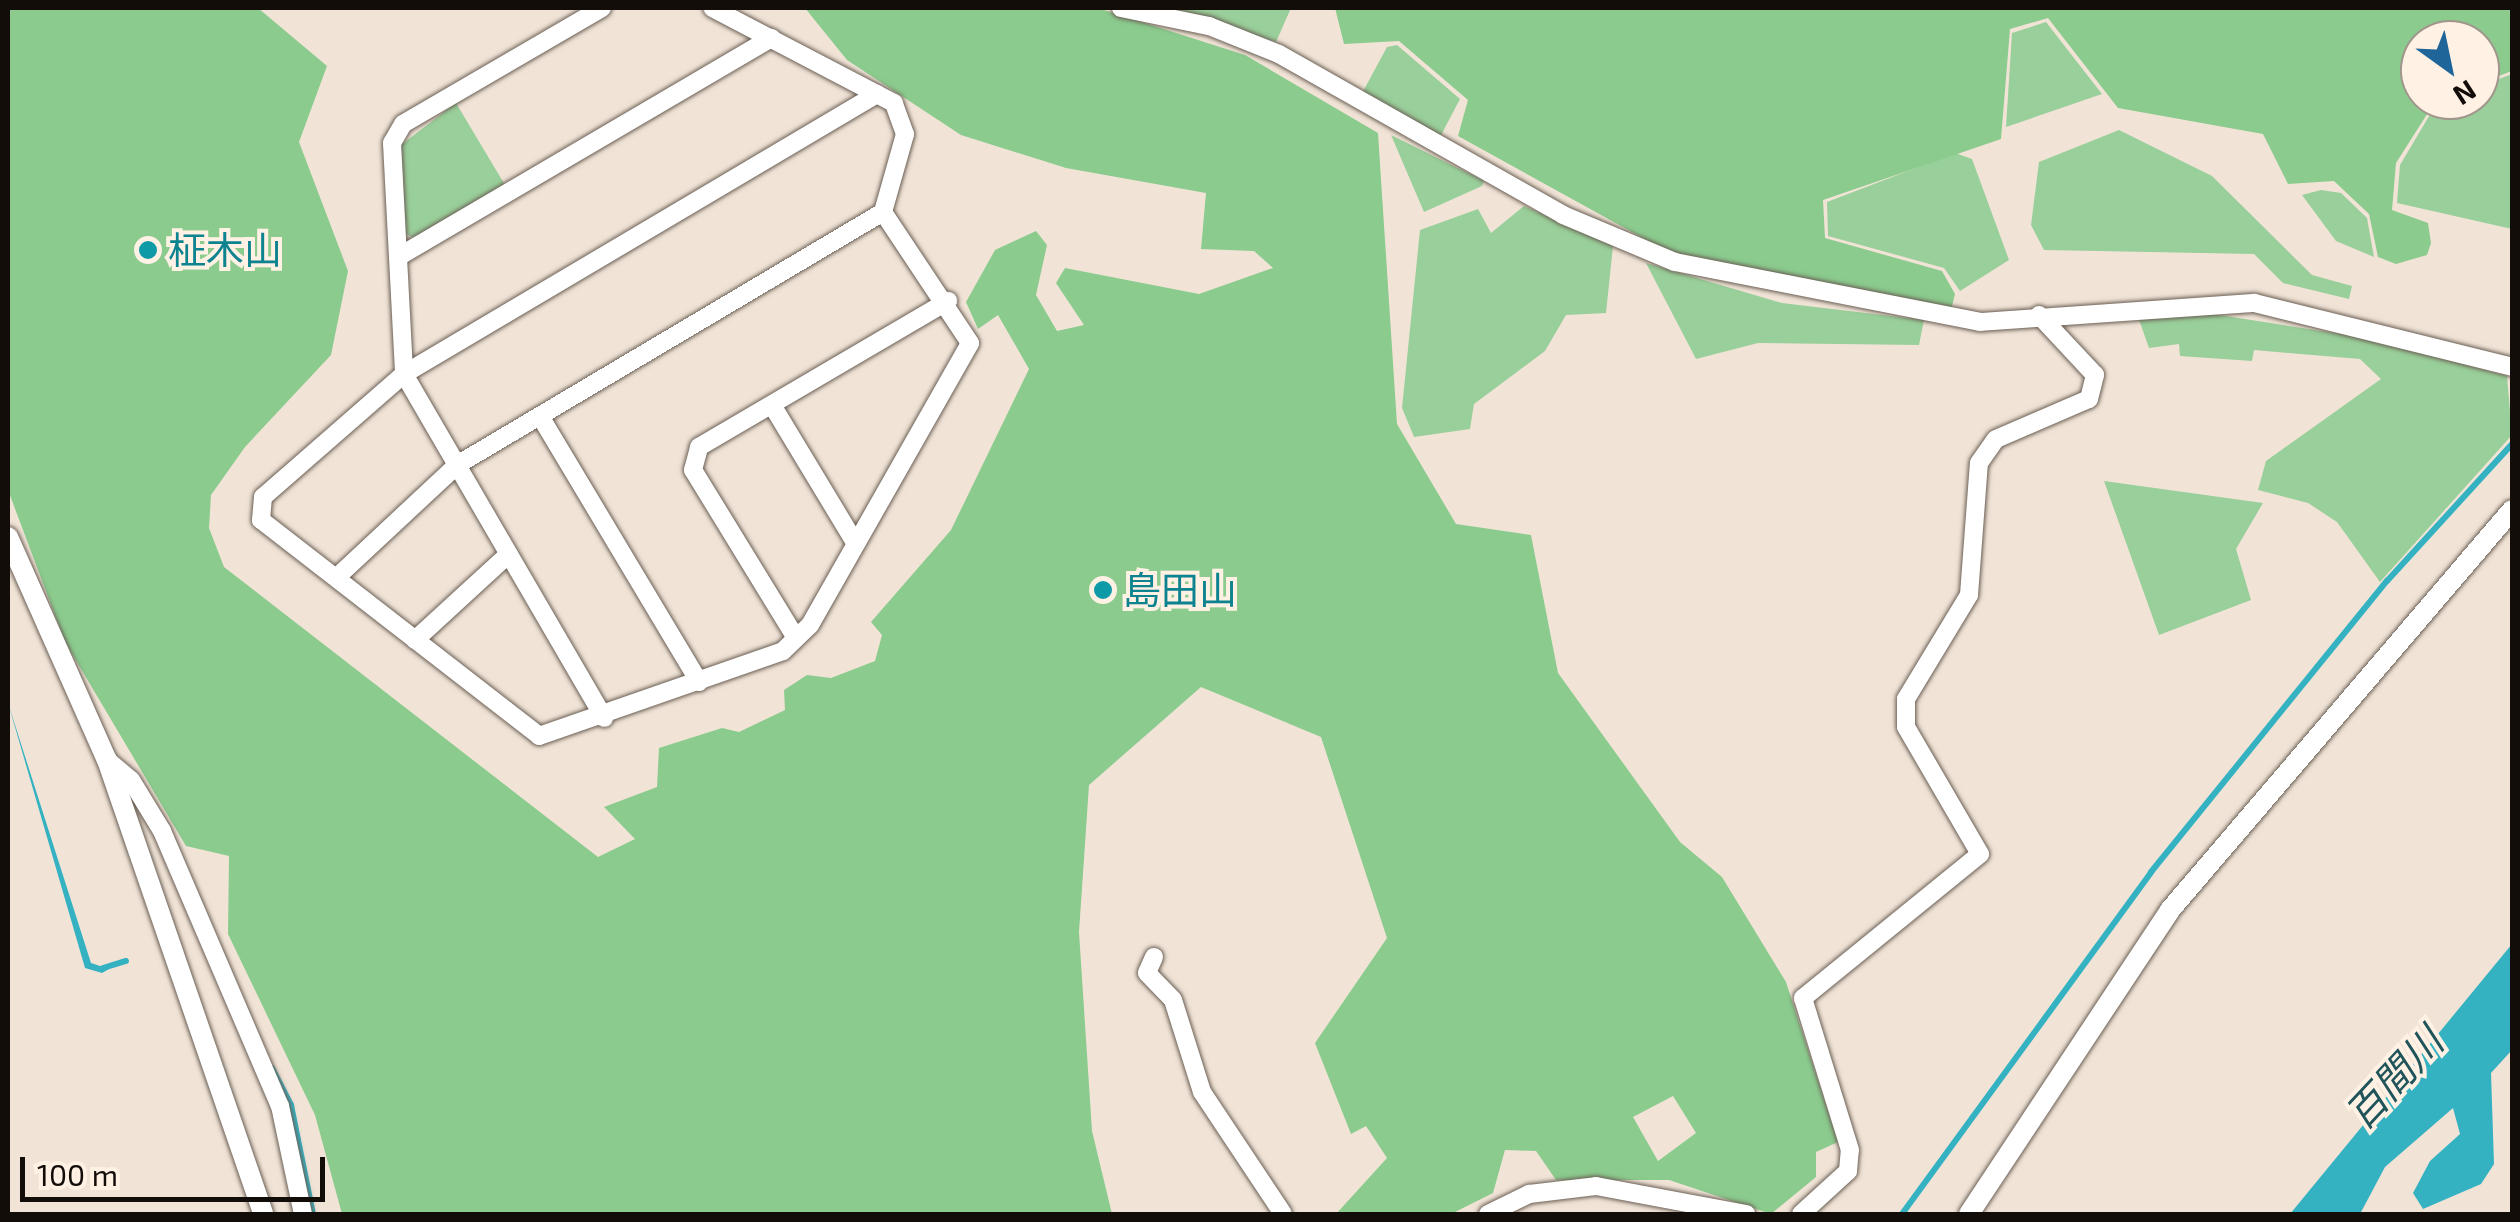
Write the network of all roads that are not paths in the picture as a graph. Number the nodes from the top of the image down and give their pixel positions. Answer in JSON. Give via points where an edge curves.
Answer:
{"nodes":[{"id":1,"x":602,"y":8,"type":"edge"},
{"id":2,"x":712,"y":8,"type":"edge"},
{"id":3,"x":1120,"y":8,"type":"edge"},
{"id":4,"x":771,"y":38,"type":"junction"},
{"id":5,"x":877,"y":94,"type":"junction"},
{"id":6,"x":883,"y":212,"type":"junction"},
{"id":7,"x":398,"y":257,"type":"junction"},
{"id":8,"x":948,"y":301,"type":"junction"},
{"id":9,"x":2040,"y":314,"type":"junction"},
{"id":10,"x":2512,"y":367,"type":"edge"},
{"id":11,"x":404,"y":374,"type":"junction"},
{"id":12,"x":772,"y":405,"type":"junction"},
{"id":13,"x":540,"y":416,"type":"junction"},
{"id":14,"x":457,"y":465,"type":"junction"},
{"id":15,"x":2512,"y":510,"type":"edge"},
{"id":16,"x":8,"y":537,"type":"edge"},
{"id":17,"x":856,"y":544,"type":"junction"},
{"id":18,"x":509,"y":554,"type":"junction"},
{"id":19,"x":337,"y":577,"type":"junction"},
{"id":20,"x":796,"y":638,"type":"junction"},
{"id":21,"x":415,"y":640,"type":"junction"},
{"id":22,"x":699,"y":682,"type":"junction"},
{"id":23,"x":604,"y":718,"type":"junction"},
{"id":24,"x":107,"y":760,"type":"junction"},
{"id":25,"x":1154,"y":957,"type":"dead end"},
{"id":26,"x":263,"y":1214,"type":"edge"},
{"id":27,"x":303,"y":1214,"type":"edge"},
{"id":28,"x":1283,"y":1214,"type":"edge"},
{"id":29,"x":1488,"y":1214,"type":"edge"},
{"id":30,"x":1746,"y":1214,"type":"edge"},
{"id":31,"x":1801,"y":1214,"type":"edge"},
{"id":32,"x":1969,"y":1214,"type":"edge"}],
"edges":[{"from":1,"to":7,"type":"street","via":[[403,124],[392,143]]},
{"from":2,"to":4,"type":"street"},
{"from":3,"to":9,"type":"street","via":[[1209,26],[1278,54],[1545,205],[1675,262],[1980,322]]},
{"from":4,"to":5,"type":"street"},
{"from":4,"to":7,"type":"street"},
{"from":5,"to":6,"type":"street","via":[[906,121]]},
{"from":5,"to":11,"type":"street"},
{"from":6,"to":8,"type":"street"},
{"from":6,"to":13,"type":"street"},
{"from":7,"to":11,"type":"street"},
{"from":8,"to":12,"type":"street"},
{"from":8,"to":17,"type":"street","via":[[968,329],[965,356]]},
{"from":9,"to":10,"type":"street","via":[[2254,303]]},
{"from":9,"to":31,"type":"street","via":[[2095,375],[2088,400],[1996,440],[1978,463],[1968,595],[1906,699],[1906,726],[1980,854],[1803,998],[1850,1150],[1848,1171]]},
{"from":11,"to":14,"type":"street"},
{"from":11,"to":19,"type":"street","via":[[263,497],[261,520]]},
{"from":12,"to":17,"type":"street"},
{"from":12,"to":20,"type":"street","via":[[699,447],[693,470]]},
{"from":13,"to":14,"type":"street"},
{"from":13,"to":22,"type":"street"},
{"from":14,"to":18,"type":"street"},
{"from":14,"to":19,"type":"street"},
{"from":15,"to":32,"type":"street","via":[[2170,910]]},
{"from":16,"to":24,"type":"street"},
{"from":17,"to":20,"type":"street"},
{"from":18,"to":21,"type":"street"},
{"from":18,"to":23,"type":"street"},
{"from":19,"to":21,"type":"street"},
{"from":20,"to":22,"type":"street"},
{"from":21,"to":23,"type":"street","via":[[539,736]]},
{"from":22,"to":23,"type":"street"},
{"from":24,"to":26,"type":"street"},
{"from":24,"to":27,"type":"street","via":[[162,831],[280,1106]]},
{"from":25,"to":28,"type":"street","via":[[1148,973],[1173,1000],[1202,1092]]},
{"from":29,"to":30,"type":"street","via":[[1529,1194],[1596,1186]]}]}
